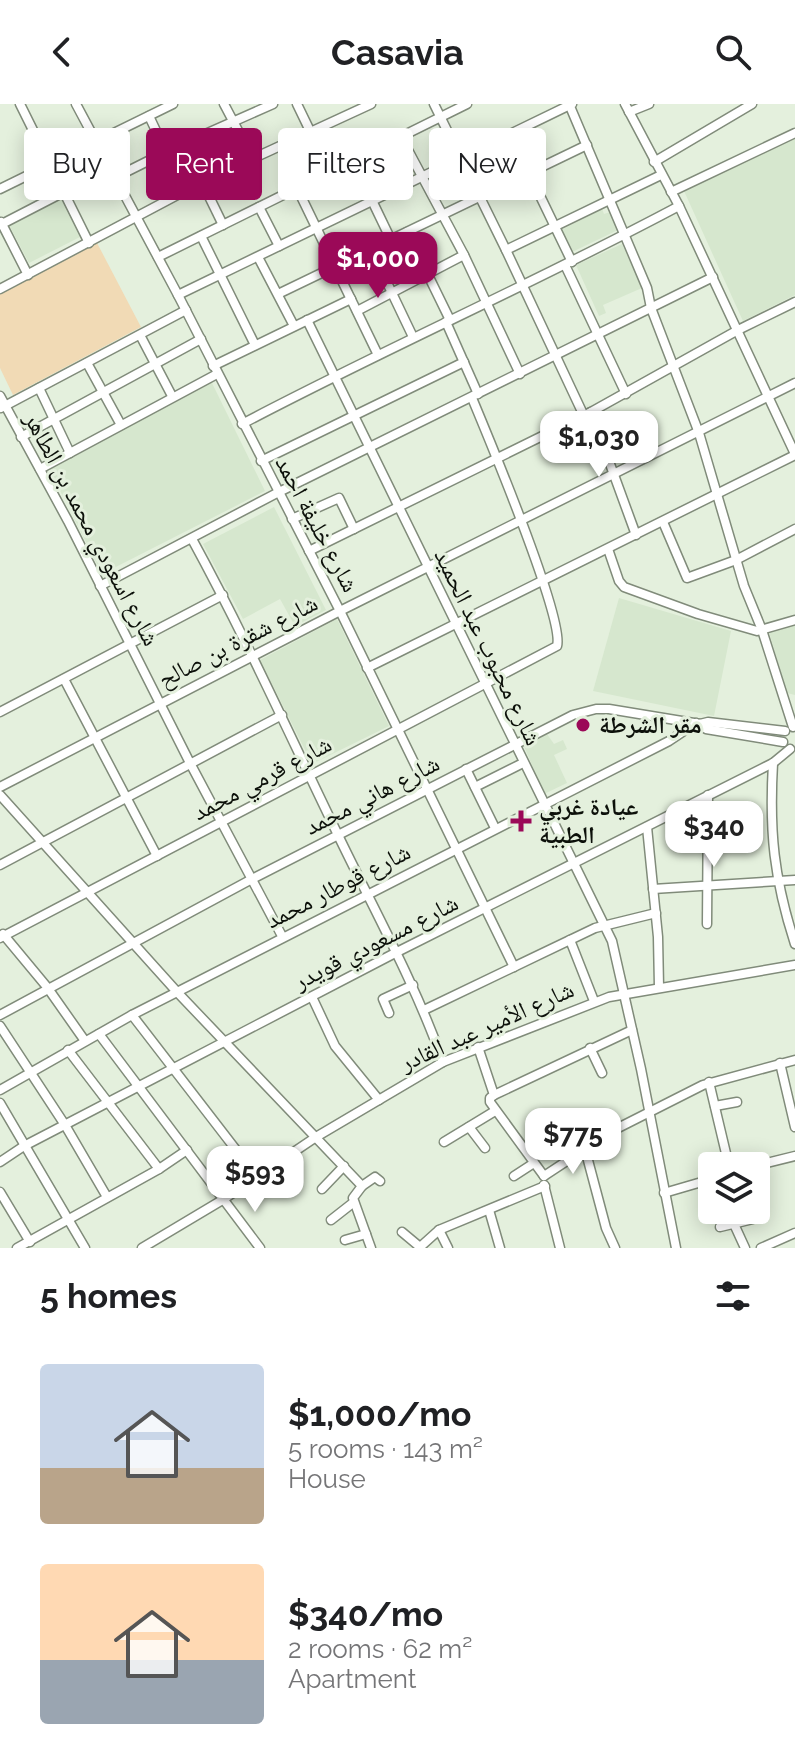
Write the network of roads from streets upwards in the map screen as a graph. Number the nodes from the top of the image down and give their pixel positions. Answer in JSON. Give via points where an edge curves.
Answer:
{"nodes":[{"id":1,"x":20,"y":104,"type":"edge"},
{"id":2,"x":76,"y":104,"type":"edge"},
{"id":3,"x":173,"y":104,"type":"edge"},
{"id":4,"x":224,"y":104,"type":"edge"},
{"id":5,"x":273,"y":104,"type":"edge"},
{"id":6,"x":297,"y":104,"type":"edge"},
{"id":7,"x":434,"y":104,"type":"edge"},
{"id":8,"x":467,"y":104,"type":"edge"},
{"id":9,"x":649,"y":104,"type":"edge"},
{"id":10,"x":752,"y":104,"type":"edge"},
{"id":11,"x":367,"y":105,"type":"edge"},
{"id":12,"x":570,"y":105,"type":"edge"},
{"id":13,"x":627,"y":108,"type":"edge"},
{"id":14,"x":152,"y":111,"type":"edge"},
{"id":15,"x":441,"y":117,"type":"junction"},
{"id":16,"x":234,"y":123,"type":"junction"},
{"id":17,"x":31,"y":128,"type":"edge"},
{"id":18,"x":89,"y":128,"type":"edge"},
{"id":19,"x":120,"y":128,"type":"edge"},
{"id":20,"x":222,"y":128,"type":"edge"},
{"id":21,"x":237,"y":128,"type":"edge"},
{"id":22,"x":309,"y":128,"type":"edge"},
{"id":23,"x":322,"y":128,"type":"edge"},
{"id":24,"x":447,"y":128,"type":"edge"},
{"id":25,"x":523,"y":128,"type":"edge"},
{"id":26,"x":413,"y":131,"type":"edge"},
{"id":27,"x":795,"y":133,"type":"edge"},
{"id":28,"x":587,"y":145,"type":"junction"},
{"id":29,"x":413,"y":160,"type":"edge"},
{"id":30,"x":654,"y":162,"type":"junction"},
{"id":31,"x":546,"y":165,"type":"edge"},
{"id":32,"x":429,"y":174,"type":"edge"},
{"id":33,"x":661,"y":175,"type":"junction"},
{"id":34,"x":24,"y":178,"type":"edge"},
{"id":35,"x":422,"y":178,"type":"junction"},
{"id":36,"x":0,"y":189,"type":"edge"},
{"id":37,"x":671,"y":192,"type":"junction"},
{"id":38,"x":278,"y":198,"type":"edge"},
{"id":39,"x":611,"y":199,"type":"junction"},
{"id":40,"x":47,"y":200,"type":"edge"},
{"id":41,"x":66,"y":200,"type":"edge"},
{"id":42,"x":127,"y":200,"type":"edge"},
{"id":43,"x":169,"y":200,"type":"edge"},
{"id":44,"x":211,"y":200,"type":"edge"},
{"id":45,"x":303,"y":200,"type":"edge"},
{"id":46,"x":474,"y":200,"type":"edge"},
{"id":47,"x":482,"y":200,"type":"edge"},
{"id":48,"x":542,"y":200,"type":"edge"},
{"id":49,"x":372,"y":201,"type":"junction"},
{"id":50,"x":679,"y":206,"type":"junction"},
{"id":51,"x":259,"y":207,"type":"junction"},
{"id":52,"x":442,"y":215,"type":"junction"},
{"id":53,"x":136,"y":218,"type":"junction"},
{"id":54,"x":1,"y":222,"type":"edge"},
{"id":55,"x":223,"y":225,"type":"junction"},
{"id":56,"x":555,"y":226,"type":"junction"},
{"id":57,"x":316,"y":228,"type":"junction"},
{"id":58,"x":407,"y":232,"type":"junction"},
{"id":59,"x":625,"y":235,"type":"junction"},
{"id":60,"x":201,"y":236,"type":"junction"},
{"id":61,"x":391,"y":240,"type":"junction"},
{"id":62,"x":89,"y":243,"type":"junction"},
{"id":63,"x":279,"y":246,"type":"junction"},
{"id":64,"x":371,"y":249,"type":"junction"},
{"id":65,"x":506,"y":250,"type":"junction"},
{"id":66,"x":464,"y":255,"type":"junction"},
{"id":67,"x":158,"y":257,"type":"junction"},
{"id":68,"x":258,"y":257,"type":"junction"},
{"id":69,"x":569,"y":263,"type":"junction"},
{"id":70,"x":335,"y":266,"type":"junction"},
{"id":71,"x":427,"y":274,"type":"junction"},
{"id":72,"x":28,"y":275,"type":"junction"},
{"id":73,"x":220,"y":275,"type":"junction"},
{"id":74,"x":713,"y":277,"type":"junction"},
{"id":75,"x":523,"y":284,"type":"junction"},
{"id":76,"x":0,"y":289,"type":"edge"},
{"id":77,"x":392,"y":293,"type":"junction"},
{"id":78,"x":278,"y":294,"type":"junction"},
{"id":79,"x":178,"y":295,"type":"junction"},
{"id":80,"x":351,"y":299,"type":"junction"},
{"id":81,"x":487,"y":302,"type":"junction"},
{"id":82,"x":795,"y":302,"type":"edge"},
{"id":83,"x":651,"y":308,"type":"junction"},
{"id":84,"x":186,"y":310,"type":"junction"},
{"id":85,"x":357,"y":311,"type":"junction"},
{"id":86,"x":307,"y":320,"type":"junction"},
{"id":87,"x":448,"y":321,"type":"junction"},
{"id":88,"x":294,"y":326,"type":"junction"},
{"id":89,"x":738,"y":330,"type":"junction"},
{"id":90,"x":140,"y":335,"type":"junction"},
{"id":91,"x":598,"y":336,"type":"junction"},
{"id":92,"x":413,"y":337,"type":"junction"},
{"id":93,"x":201,"y":339,"type":"junction"},
{"id":94,"x":255,"y":345,"type":"junction"},
{"id":95,"x":378,"y":355,"type":"junction"},
{"id":96,"x":555,"y":357,"type":"junction"},
{"id":97,"x":464,"y":362,"type":"junction"},
{"id":98,"x":87,"y":363,"type":"junction"},
{"id":99,"x":155,"y":363,"type":"junction"},
{"id":100,"x":675,"y":366,"type":"junction"},
{"id":101,"x":215,"y":370,"type":"junction"},
{"id":102,"x":520,"y":374,"type":"junction"},
{"id":103,"x":334,"y":375,"type":"junction"},
{"id":104,"x":795,"y":383,"type":"edge"},
{"id":105,"x":39,"y":388,"type":"junction"},
{"id":106,"x":103,"y":392,"type":"junction"},
{"id":107,"x":626,"y":394,"type":"junction"},
{"id":108,"x":769,"y":395,"type":"junction"},
{"id":109,"x":0,"y":396,"type":"edge"},
{"id":110,"x":172,"y":396,"type":"junction"},
{"id":111,"x":475,"y":396,"type":"junction"},
{"id":112,"x":2,"y":407,"type":"edge"},
{"id":113,"x":587,"y":414,"type":"junction"},
{"id":114,"x":353,"y":415,"type":"junction"},
{"id":115,"x":53,"y":418,"type":"junction"},
{"id":116,"x":242,"y":424,"type":"junction"},
{"id":117,"x":121,"y":425,"type":"junction"},
{"id":118,"x":699,"y":433,"type":"junction"},
{"id":119,"x":21,"y":437,"type":"junction"},
{"id":120,"x":369,"y":450,"type":"junction"},
{"id":121,"x":70,"y":453,"type":"junction"},
{"id":122,"x":795,"y":454,"type":"edge"},
{"id":123,"x":497,"y":457,"type":"junction"},
{"id":124,"x":261,"y":461,"type":"junction"},
{"id":125,"x":40,"y":469,"type":"junction"},
{"id":126,"x":614,"y":475,"type":"junction"},
{"id":127,"x":277,"y":493,"type":"junction"},
{"id":128,"x":718,"y":494,"type":"junction"},
{"id":129,"x":398,"y":507,"type":"junction"},
{"id":130,"x":292,"y":519,"type":"junction"},
{"id":131,"x":520,"y":520,"type":"junction"},
{"id":132,"x":663,"y":522,"type":"junction"},
{"id":133,"x":354,"y":529,"type":"junction"},
{"id":134,"x":795,"y":529,"type":"edge"},
{"id":135,"x":636,"y":535,"type":"junction"},
{"id":136,"x":192,"y":539,"type":"junction"},
{"id":137,"x":608,"y":549,"type":"junction"},
{"id":138,"x":309,"y":551,"type":"junction"},
{"id":139,"x":736,"y":560,"type":"junction"},
{"id":140,"x":428,"y":568,"type":"junction"},
{"id":141,"x":542,"y":582,"type":"junction"},
{"id":142,"x":100,"y":586,"type":"junction"},
{"id":143,"x":223,"y":595,"type":"junction"},
{"id":144,"x":340,"y":611,"type":"junction"},
{"id":145,"x":795,"y":620,"type":"edge"},
{"id":146,"x":455,"y":624,"type":"junction"},
{"id":147,"x":759,"y":629,"type":"junction"},
{"id":148,"x":129,"y":644,"type":"junction"},
{"id":149,"x":254,"y":657,"type":"junction"},
{"id":150,"x":367,"y":668,"type":"junction"},
{"id":151,"x":64,"y":679,"type":"junction"},
{"id":152,"x":485,"y":684,"type":"junction"},
{"id":153,"x":161,"y":702,"type":"junction"},
{"id":154,"x":786,"y":707,"type":"junction"},
{"id":155,"x":0,"y":712,"type":"edge"},
{"id":156,"x":282,"y":715,"type":"junction"},
{"id":157,"x":795,"y":715,"type":"edge"},
{"id":158,"x":698,"y":724,"type":"junction"},
{"id":159,"x":790,"y":728,"type":"edge"},
{"id":160,"x":399,"y":730,"type":"junction"},
{"id":161,"x":95,"y":737,"type":"junction"},
{"id":162,"x":514,"y":745,"type":"junction"},
{"id":163,"x":789,"y":747,"type":"edge"},
{"id":164,"x":190,"y":763,"type":"junction"},
{"id":165,"x":523,"y":763,"type":"junction"},
{"id":166,"x":773,"y":763,"type":"junction"},
{"id":167,"x":466,"y":769,"type":"junction"},
{"id":168,"x":310,"y":775,"type":"junction"},
{"id":169,"x":0,"y":787,"type":"edge"},
{"id":170,"x":475,"y":787,"type":"junction"},
{"id":171,"x":426,"y":789,"type":"junction"},
{"id":172,"x":0,"y":795,"type":"edge"},
{"id":173,"x":708,"y":795,"type":"junction"},
{"id":174,"x":126,"y":797,"type":"junction"},
{"id":175,"x":543,"y":804,"type":"junction"},
{"id":176,"x":221,"y":822,"type":"junction"},
{"id":177,"x":647,"y":827,"type":"junction"},
{"id":178,"x":495,"y":828,"type":"junction"},
{"id":179,"x":338,"y":835,"type":"junction"},
{"id":180,"x":41,"y":841,"type":"junction"},
{"id":181,"x":456,"y":849,"type":"junction"},
{"id":182,"x":157,"y":856,"type":"junction"},
{"id":183,"x":573,"y":864,"type":"junction"},
{"id":184,"x":0,"y":865,"type":"edge"},
{"id":185,"x":252,"y":879,"type":"junction"},
{"id":186,"x":795,"y":880,"type":"edge"},
{"id":187,"x":778,"y":881,"type":"junction"},
{"id":188,"x":707,"y":885,"type":"junction"},
{"id":189,"x":653,"y":889,"type":"junction"},
{"id":190,"x":87,"y":891,"type":"junction"},
{"id":191,"x":368,"y":894,"type":"junction"},
{"id":192,"x":486,"y":908,"type":"junction"},
{"id":193,"x":656,"y":913,"type":"junction"},
{"id":194,"x":707,"y":924,"type":"dead end"},
{"id":195,"x":604,"y":925,"type":"junction"},
{"id":196,"x":1,"y":935,"type":"edge"},
{"id":197,"x":282,"y":936,"type":"junction"},
{"id":198,"x":570,"y":940,"type":"junction"},
{"id":199,"x":132,"y":942,"type":"junction"},
{"id":200,"x":795,"y":944,"type":"edge"},
{"id":201,"x":397,"y":952,"type":"junction"},
{"id":202,"x":795,"y":965,"type":"edge"},
{"id":203,"x":514,"y":967,"type":"junction"},
{"id":204,"x":413,"y":985,"type":"junction"},
{"id":205,"x":47,"y":987,"type":"junction"},
{"id":206,"x":659,"y":987,"type":"junction"},
{"id":207,"x":178,"y":993,"type":"junction"},
{"id":208,"x":624,"y":994,"type":"junction"},
{"id":209,"x":312,"y":997,"type":"junction"},
{"id":210,"x":594,"y":1001,"type":"junction"},
{"id":211,"x":424,"y":1010,"type":"junction"},
{"id":212,"x":389,"y":1013,"type":"dead end"},
{"id":213,"x":0,"y":1015,"type":"edge"},
{"id":214,"x":132,"y":1015,"type":"junction"},
{"id":215,"x":0,"y":1026,"type":"edge"},
{"id":216,"x":632,"y":1030,"type":"junction"},
{"id":217,"x":99,"y":1034,"type":"junction"},
{"id":218,"x":85,"y":1041,"type":"junction"},
{"id":219,"x":226,"y":1042,"type":"junction"},
{"id":220,"x":478,"y":1047,"type":"junction"},
{"id":221,"x":590,"y":1048,"type":"junction"},
{"id":222,"x":68,"y":1050,"type":"junction"},
{"id":223,"x":795,"y":1060,"type":"edge"},
{"id":224,"x":443,"y":1062,"type":"junction"},
{"id":225,"x":780,"y":1063,"type":"junction"},
{"id":226,"x":172,"y":1069,"type":"junction"},
{"id":227,"x":30,"y":1073,"type":"junction"},
{"id":228,"x":602,"y":1073,"type":"dead end"},
{"id":229,"x":709,"y":1082,"type":"junction"},
{"id":230,"x":139,"y":1086,"type":"junction"},
{"id":231,"x":0,"y":1090,"type":"edge"},
{"id":232,"x":494,"y":1095,"type":"junction"},
{"id":233,"x":379,"y":1100,"type":"junction"},
{"id":234,"x":737,"y":1102,"type":"dead end"},
{"id":235,"x":0,"y":1103,"type":"edge"},
{"id":236,"x":106,"y":1103,"type":"junction"},
{"id":237,"x":715,"y":1106,"type":"junction"},
{"id":238,"x":649,"y":1110,"type":"junction"},
{"id":239,"x":495,"y":1111,"type":"junction"},
{"id":240,"x":65,"y":1125,"type":"junction"},
{"id":241,"x":469,"y":1127,"type":"junction"},
{"id":242,"x":795,"y":1127,"type":"edge"},
{"id":243,"x":316,"y":1137,"type":"junction"},
{"id":244,"x":444,"y":1142,"type":"dead end"},
{"id":245,"x":24,"y":1146,"type":"junction"},
{"id":246,"x":485,"y":1148,"type":"dead end"},
{"id":247,"x":585,"y":1149,"type":"junction"},
{"id":248,"x":187,"y":1150,"type":"junction"},
{"id":249,"x":726,"y":1152,"type":"edge"},
{"id":250,"x":795,"y":1156,"type":"edge"},
{"id":251,"x":0,"y":1162,"type":"edge"},
{"id":252,"x":770,"y":1162,"type":"edge"},
{"id":253,"x":534,"y":1163,"type":"junction"},
{"id":254,"x":344,"y":1166,"type":"junction"},
{"id":255,"x":159,"y":1169,"type":"junction"},
{"id":256,"x":266,"y":1171,"type":"junction"},
{"id":257,"x":514,"y":1176,"type":"dead end"},
{"id":258,"x":544,"y":1176,"type":"junction"},
{"id":259,"x":257,"y":1177,"type":"junction"},
{"id":260,"x":380,"y":1181,"type":"dead end"},
{"id":261,"x":276,"y":1182,"type":"dead end"},
{"id":262,"x":698,"y":1183,"type":"edge"},
{"id":263,"x":362,"y":1186,"type":"junction"},
{"id":264,"x":545,"y":1186,"type":"junction"},
{"id":265,"x":322,"y":1189,"type":"dead end"},
{"id":266,"x":0,"y":1192,"type":"edge"},
{"id":267,"x":664,"y":1193,"type":"junction"},
{"id":268,"x":107,"y":1197,"type":"junction"},
{"id":269,"x":224,"y":1199,"type":"junction"},
{"id":270,"x":354,"y":1202,"type":"junction"},
{"id":271,"x":489,"y":1210,"type":"junction"},
{"id":272,"x":68,"y":1219,"type":"junction"},
{"id":273,"x":331,"y":1220,"type":"dead end"},
{"id":274,"x":734,"y":1224,"type":"joint"},
{"id":275,"x":720,"y":1227,"type":"dead end"},
{"id":276,"x":439,"y":1230,"type":"junction"},
{"id":277,"x":402,"y":1232,"type":"dead end"},
{"id":278,"x":795,"y":1233,"type":"edge"},
{"id":279,"x":366,"y":1234,"type":"junction"},
{"id":280,"x":345,"y":1240,"type":"dead end"},
{"id":281,"x":30,"y":1242,"type":"junction"},
{"id":282,"x":784,"y":1244,"type":"edge"},
{"id":283,"x":420,"y":1247,"type":"edge"},
{"id":284,"x":17,"y":1248,"type":"edge"},
{"id":285,"x":85,"y":1248,"type":"edge"},
{"id":286,"x":142,"y":1248,"type":"edge"},
{"id":287,"x":260,"y":1248,"type":"edge"},
{"id":288,"x":371,"y":1248,"type":"edge"},
{"id":289,"x":448,"y":1248,"type":"edge"},
{"id":290,"x":500,"y":1248,"type":"edge"},
{"id":291,"x":560,"y":1248,"type":"edge"},
{"id":292,"x":615,"y":1248,"type":"edge"},
{"id":293,"x":676,"y":1248,"type":"edge"},
{"id":294,"x":745,"y":1248,"type":"edge"},
{"id":295,"x":761,"y":1248,"type":"edge"}],
"edges":[{"from":1,"to":17,"type":"street"},
{"from":2,"to":18,"type":"street","name":"شارع خليفة احمد"},
{"from":3,"to":14,"type":"street"},
{"from":4,"to":16,"type":"street"},
{"from":5,"to":16,"type":"street"},
{"from":6,"to":22,"type":"street"},
{"from":7,"to":15,"type":"street"},
{"from":8,"to":15,"type":"street"},
{"from":9,"to":13,"type":"street"},
{"from":10,"to":30,"type":"street"},
{"from":11,"to":23,"type":"street"},
{"from":12,"to":25,"type":"street"},
{"from":12,"to":28,"type":"street"},
{"from":13,"to":30,"type":"street"},
{"from":14,"to":19,"type":"street"},
{"from":15,"to":24,"type":"street"},
{"from":15,"to":26,"type":"street"},
{"from":16,"to":20,"type":"street"},
{"from":16,"to":21,"type":"street"},
{"from":27,"to":37,"type":"street"},
{"from":28,"to":31,"type":"street"},
{"from":28,"to":39,"type":"street"},
{"from":29,"to":35,"type":"street"},
{"from":30,"to":33,"type":"street"},
{"from":32,"to":35,"type":"street"},
{"from":33,"to":37,"type":"street"},
{"from":33,"to":39,"type":"street"},
{"from":34,"to":36,"type":"street"},
{"from":35,"to":49,"type":"street"},
{"from":35,"to":52,"type":"street"},
{"from":37,"to":50,"type":"street"},
{"from":38,"to":51,"type":"street"},
{"from":39,"to":56,"type":"street"},
{"from":39,"to":59,"type":"street"},
{"from":40,"to":54,"type":"street"},
{"from":41,"to":62,"type":"street"},
{"from":42,"to":53,"type":"street","name":"شارع خليفة احمد"},
{"from":43,"to":53,"type":"street"},
{"from":44,"to":55,"type":"street"},
{"from":45,"to":57,"type":"street"},
{"from":46,"to":52,"type":"street"},
{"from":47,"to":65,"type":"street"},
{"from":48,"to":56,"type":"street"},
{"from":49,"to":57,"type":"street"},
{"from":49,"to":61,"type":"street"},
{"from":50,"to":59,"type":"street"},
{"from":50,"to":74,"type":"street"},
{"from":51,"to":55,"type":"street"},
{"from":51,"to":63,"type":"street"},
{"from":52,"to":58,"type":"street"},
{"from":52,"to":66,"type":"street"},
{"from":53,"to":62,"type":"street"},
{"from":53,"to":67,"type":"street","name":"شارع خليفة احمد"},
{"from":54,"to":72,"type":"street"},
{"from":55,"to":60,"type":"street"},
{"from":56,"to":65,"type":"street"},
{"from":56,"to":69,"type":"street"},
{"from":57,"to":63,"type":"street"},
{"from":57,"to":70,"type":"street"},
{"from":58,"to":61,"type":"street"},
{"from":58,"to":71,"type":"street"},
{"from":59,"to":69,"type":"street"},
{"from":59,"to":83,"type":"street"},
{"from":60,"to":67,"type":"street"},
{"from":60,"to":73,"type":"street"},
{"from":61,"to":64,"type":"street"},
{"from":62,"to":72,"type":"street"},
{"from":63,"to":68,"type":"street"},
{"from":64,"to":70,"type":"street"},
{"from":64,"to":77,"type":"street"},
{"from":65,"to":75,"type":"street"},
{"from":66,"to":71,"type":"street"},
{"from":66,"to":81,"type":"street"},
{"from":67,"to":79,"type":"street","name":"شارع خليفة احمد"},
{"from":68,"to":73,"type":"street"},
{"from":68,"to":78,"type":"street"},
{"from":69,"to":75,"type":"street"},
{"from":69,"to":91,"type":"street"},
{"from":70,"to":78,"type":"street"},
{"from":70,"to":80,"type":"street"},
{"from":71,"to":77,"type":"street"},
{"from":71,"to":87,"type":"street"},
{"from":72,"to":76,"type":"street"},
{"from":73,"to":79,"type":"street"},
{"from":73,"to":94,"type":"street"},
{"from":74,"to":83,"type":"street"},
{"from":74,"to":89,"type":"street"},
{"from":75,"to":81,"type":"street"},
{"from":75,"to":96,"type":"street"},
{"from":77,"to":85,"type":"street"},
{"from":77,"to":92,"type":"street"},
{"from":78,"to":88,"type":"street"},
{"from":79,"to":84,"type":"street","name":"شارع خليفة احمد"},
{"from":80,"to":85,"type":"street"},
{"from":80,"to":86,"type":"street"},
{"from":81,"to":87,"type":"street"},
{"from":81,"to":102,"type":"street"},
{"from":82,"to":89,"type":"street"},
{"from":83,"to":91,"type":"street"},
{"from":83,"to":100,"type":"street"},
{"from":84,"to":90,"type":"street"},
{"from":84,"to":93,"type":"street","name":"شارع خليفة احمد"},
{"from":85,"to":95,"type":"street"},
{"from":86,"to":88,"type":"street"},
{"from":86,"to":103,"type":"street","name":"شارع محبوب عبد الحميد"},
{"from":87,"to":92,"type":"street"},
{"from":87,"to":97,"type":"street"},
{"from":88,"to":94,"type":"street"},
{"from":89,"to":100,"type":"street"},
{"from":89,"to":108,"type":"street"},
{"from":90,"to":98,"type":"street"},
{"from":90,"to":99,"type":"street"},
{"from":91,"to":96,"type":"street"},
{"from":91,"to":107,"type":"street"},
{"from":92,"to":95,"type":"street"},
{"from":93,"to":99,"type":"street"},
{"from":93,"to":101,"type":"street","name":"شارع خليفة احمد"},
{"from":94,"to":101,"type":"street"},
{"from":95,"to":103,"type":"street"},
{"from":96,"to":102,"type":"street"},
{"from":96,"to":113,"type":"street"},
{"from":97,"to":111,"type":"street"},
{"from":97,"to":114,"type":"street"},
{"from":98,"to":105,"type":"street"},
{"from":98,"to":106,"type":"street"},
{"from":99,"to":106,"type":"street"},
{"from":99,"to":110,"type":"street"},
{"from":100,"to":107,"type":"street"},
{"from":100,"to":118,"type":"street"},
{"from":101,"to":110,"type":"street"},
{"from":101,"to":116,"type":"street","name":"شارع خليفة احمد"},
{"from":102,"to":111,"type":"street"},
{"from":103,"to":114,"type":"street","name":"شارع محبوب عبد الحميد"},
{"from":103,"to":116,"type":"street"},
{"from":104,"to":108,"type":"street","name":"شارع شقرة بن صالح"},
{"from":105,"to":112,"type":"street"},
{"from":105,"to":115,"type":"street"},
{"from":106,"to":115,"type":"street"},
{"from":106,"to":117,"type":"street"},
{"from":107,"to":113,"type":"street"},
{"from":108,"to":118,"type":"street","name":"شارع شقرة بن صالح"},
{"from":108,"to":122,"type":"street"},
{"from":109,"to":112,"type":"street","name":"شارع اسعودي محمد بن الطاهر"},
{"from":110,"to":117,"type":"street"},
{"from":111,"to":120,"type":"street"},
{"from":111,"to":123,"type":"street"},
{"from":112,"to":119,"type":"street","name":"شارع اسعودي محمد بن الطاهر"},
{"from":113,"to":123,"type":"street"},
{"from":113,"to":126,"type":"street"},
{"from":114,"to":120,"type":"street","name":"شارع محبوب عبد الحميد"},
{"from":114,"to":124,"type":"street"},
{"from":115,"to":119,"type":"street"},
{"from":115,"to":121,"type":"street"},
{"from":116,"to":124,"type":"street","name":"شارع خليفة احمد"},
{"from":117,"to":121,"type":"street"},
{"from":118,"to":126,"type":"street","name":"شارع شقرة بن صالح"},
{"from":118,"to":128,"type":"street"},
{"from":119,"to":125,"type":"street","name":"شارع اسعودي محمد بن الطاهر"},
{"from":120,"to":127,"type":"street"},
{"from":120,"to":129,"type":"street","name":"شارع محبوب عبد الحميد"},
{"from":121,"to":125,"type":"street"},
{"from":122,"to":128,"type":"street"},
{"from":123,"to":129,"type":"street"},
{"from":123,"to":131,"type":"street"},
{"from":124,"to":127,"type":"street","name":"شارع خليفة احمد"},
{"from":125,"to":142,"type":"street","name":"شارع اسعودي محمد بن الطاهر"},
{"from":126,"to":131,"type":"street","name":"شارع شقرة بن صالح"},
{"from":126,"to":135,"type":"street"},
{"from":127,"to":130,"type":"street","name":"شارع خليفة احمد"},
{"from":127,"to":136,"type":"street"},
{"from":128,"to":132,"type":"street"},
{"from":128,"to":139,"type":"street"},
{"from":129,"to":133,"type":"street"},
{"from":129,"to":140,"type":"street","name":"شارع محبوب عبد الحميد"},
{"from":130,"to":133,"type":"street","via":[[339,498]]},
{"from":130,"to":138,"type":"street","name":"شارع خليفة احمد"},
{"from":131,"to":140,"type":"street","name":"شارع شقرة بن صالح"},
{"from":131,"to":141,"type":"street"},
{"from":132,"to":135,"type":"street"},
{"from":132,"to":139,"type":"street","via":[[687,578]]},
{"from":133,"to":138,"type":"street"},
{"from":134,"to":139,"type":"street"},
{"from":135,"to":137,"type":"street"},
{"from":136,"to":142,"type":"street"},
{"from":136,"to":143,"type":"street"},
{"from":137,"to":141,"type":"street"},
{"from":137,"to":147,"type":"street","via":[[624,587]]},
{"from":138,"to":144,"type":"street","name":"شارع خليفة احمد"},
{"from":139,"to":147,"type":"street"},
{"from":140,"to":144,"type":"street","name":"شارع شقرة بن صالح"},
{"from":140,"to":146,"type":"street","name":"شارع محبوب عبد الحميد"},
{"from":141,"to":146,"type":"street"},
{"from":141,"to":152,"type":"street","name":"شارع قرمي محمد","via":[[557,646]]},
{"from":142,"to":148,"type":"street","name":"شارع اسعودي محمد بن الطاهر"},
{"from":143,"to":148,"type":"street"},
{"from":143,"to":149,"type":"street"},
{"from":144,"to":149,"type":"street","name":"شارع شقرة بن صالح"},
{"from":144,"to":150,"type":"street","name":"شارع خليفة احمد"},
{"from":145,"to":147,"type":"street"},
{"from":146,"to":150,"type":"street"},
{"from":146,"to":152,"type":"street","name":"شارع محبوب عبد الحميد"},
{"from":147,"to":154,"type":"street"},
{"from":147,"to":159,"type":"street"},
{"from":148,"to":151,"type":"street"},
{"from":148,"to":153,"type":"street","name":"شارع اسعودي محمد بن الطاهر"},
{"from":149,"to":153,"type":"street","name":"شارع شقرة بن صالح"},
{"from":149,"to":156,"type":"street"},
{"from":150,"to":160,"type":"street","name":"شارع خليفة احمد"},
{"from":151,"to":155,"type":"street"},
{"from":151,"to":161,"type":"street"},
{"from":152,"to":160,"type":"street","name":"شارع قرمي محمد"},
{"from":152,"to":162,"type":"street","name":"شارع محبوب عبد الحميد"},
{"from":153,"to":161,"type":"street","name":"شارع شقرة بن صالح"},
{"from":153,"to":164,"type":"street","name":"شارع اسعودي محمد بن الطاهر"},
{"from":154,"to":157,"type":"street"},
{"from":154,"to":159,"type":"street"},
{"from":156,"to":164,"type":"street"},
{"from":156,"to":168,"type":"street"},
{"from":158,"to":159,"type":"street","name":"شارع هاني محمد"},
{"from":158,"to":162,"type":"street","name":"شارع هاني محمد","via":[[596,709]]},
{"from":158,"to":163,"type":"street"},
{"from":158,"to":175,"type":"street","name":"شارع قوطار محمد"},
{"from":159,"to":163,"type":"street"},
{"from":160,"to":168,"type":"street","name":"شارع قرمي محمد"},
{"from":160,"to":171,"type":"street","name":"شارع خليفة احمد"},
{"from":161,"to":169,"type":"street","name":"شارع شقرة بن صالح"},
{"from":161,"to":174,"type":"street"},
{"from":162,"to":165,"type":"street","name":"شارع محبوب عبد الحميد"},
{"from":162,"to":167,"type":"street","name":"شارع هاني محمد"},
{"from":163,"to":166,"type":"street","name":"شارع مسعودي قويدر"},
{"from":164,"to":174,"type":"street"},
{"from":164,"to":176,"type":"street","name":"شارع اسعودي محمد بن الطاهر"},
{"from":165,"to":170,"type":"street"},
{"from":165,"to":175,"type":"street","name":"شارع محبوب عبد الحميد"},
{"from":166,"to":173,"type":"street","name":"شارع مسعودي قويدر"},
{"from":166,"to":187,"type":"street","via":[[771,825]]},
{"from":167,"to":170,"type":"street"},
{"from":167,"to":171,"type":"street","name":"شارع هاني محمد"},
{"from":168,"to":176,"type":"street","name":"شارع قرمي محمد"},
{"from":168,"to":179,"type":"street"},
{"from":170,"to":178,"type":"street"},
{"from":171,"to":179,"type":"street","name":"شارع هاني محمد"},
{"from":171,"to":181,"type":"street","name":"شارع خليفة احمد"},
{"from":172,"to":180,"type":"street"},
{"from":173,"to":177,"type":"street","name":"شارع مسعودي قويدر"},
{"from":173,"to":188,"type":"street"},
{"from":174,"to":180,"type":"street"},
{"from":174,"to":182,"type":"street"},
{"from":175,"to":178,"type":"street","name":"شارع قوطار محمد"},
{"from":175,"to":183,"type":"street","name":"شارع محبوب عبد الحميد"},
{"from":176,"to":182,"type":"street","name":"شارع قرمي محمد"},
{"from":176,"to":185,"type":"street","name":"شارع اسعودي محمد بن الطاهر"},
{"from":177,"to":183,"type":"street","name":"شارع مسعودي قويدر"},
{"from":177,"to":189,"type":"street"},
{"from":178,"to":181,"type":"street","name":"شارع قوطار محمد"},
{"from":179,"to":185,"type":"street","name":"شارع هاني محمد"},
{"from":179,"to":191,"type":"street"},
{"from":180,"to":184,"type":"street"},
{"from":180,"to":190,"type":"street"},
{"from":181,"to":191,"type":"street","name":"شارع قوطار محمد"},
{"from":181,"to":192,"type":"street","name":"شارع خليفة احمد"},
{"from":182,"to":190,"type":"street","name":"شارع قرمي محمد"},
{"from":183,"to":192,"type":"street","name":"شارع مسعودي قويدر"},
{"from":183,"to":195,"type":"street","name":"شارع محبوب عبد الحميد"},
{"from":185,"to":197,"type":"street","name":"شارع اسعودي محمد بن الطاهر"},
{"from":185,"to":199,"type":"street","name":"شارع هاني محمد"},
{"from":186,"to":187,"type":"street"},
{"from":187,"to":188,"type":"street"},
{"from":187,"to":200,"type":"street"},
{"from":188,"to":189,"type":"street"},
{"from":188,"to":194,"type":"street"},
{"from":189,"to":193,"type":"street"},
{"from":190,"to":196,"type":"street","name":"شارع قرمي محمد"},
{"from":190,"to":199,"type":"street"},
{"from":191,"to":197,"type":"street","name":"شارع قوطار محمد"},
{"from":191,"to":201,"type":"street"},
{"from":192,"to":201,"type":"street","name":"شارع مسعودي قويدر"},
{"from":192,"to":203,"type":"street","name":"شارع خليفة احمد"},
{"from":193,"to":195,"type":"street"},
{"from":193,"to":206,"type":"street"},
{"from":195,"to":198,"type":"street"},
{"from":195,"to":208,"type":"street","name":"شارع محبوب عبد الحميد"},
{"from":196,"to":205,"type":"street"},
{"from":197,"to":207,"type":"street","name":"شارع قوطار محمد"},
{"from":198,"to":203,"type":"street"},
{"from":198,"to":210,"type":"street"},
{"from":199,"to":205,"type":"street","name":"شارع هاني محمد"},
{"from":199,"to":207,"type":"street"},
{"from":201,"to":204,"type":"street"},
{"from":201,"to":209,"type":"street","name":"شارع مسعودي قويدر"},
{"from":202,"to":206,"type":"street","name":"شارع الأمير عبد القادر"},
{"from":203,"to":211,"type":"street"},
{"from":204,"to":211,"type":"street"},
{"from":204,"to":212,"type":"street","via":[[383,999]]},
{"from":205,"to":213,"type":"street","name":"شارع هاني محمد"},
{"from":205,"to":218,"type":"street"},
{"from":206,"to":208,"type":"street","name":"شارع الأمير عبد القادر"},
{"from":207,"to":214,"type":"street","name":"شارع قوطار محمد"},
{"from":207,"to":219,"type":"street"},
{"from":208,"to":210,"type":"street","name":"شارع الأمير عبد القادر"},
{"from":208,"to":216,"type":"street","name":"شارع محبوب عبد الحميد"},
{"from":209,"to":219,"type":"street","name":"شارع مسعودي قويدر"},
{"from":209,"to":233,"type":"street","via":[[335,1046]]},
{"from":210,"to":220,"type":"street","name":"شارع الأمير عبد القادر"},
{"from":211,"to":224,"type":"street"},
{"from":214,"to":217,"type":"street","name":"شارع قوطار محمد"},
{"from":214,"to":226,"type":"street"},
{"from":215,"to":227,"type":"street"},
{"from":216,"to":221,"type":"street"},
{"from":216,"to":238,"type":"street","name":"شارع محبوب عبد الحميد"},
{"from":217,"to":218,"type":"street","name":"شارع قوطار محمد"},
{"from":217,"to":230,"type":"street"},
{"from":218,"to":222,"type":"street","name":"شارع قوطار محمد"},
{"from":219,"to":226,"type":"street","name":"شارع مسعودي قويدر"},
{"from":219,"to":243,"type":"street"},
{"from":220,"to":224,"type":"street","name":"شارع الأمير عبد القادر"},
{"from":220,"to":232,"type":"street"},
{"from":221,"to":228,"type":"street"},
{"from":221,"to":232,"type":"street"},
{"from":222,"to":227,"type":"street","name":"شارع قوطار محمد"},
{"from":222,"to":236,"type":"street"},
{"from":223,"to":225,"type":"street"},
{"from":224,"to":233,"type":"street","name":"شارع الأمير عبد القادر"},
{"from":225,"to":229,"type":"street"},
{"from":225,"to":242,"type":"street"},
{"from":226,"to":230,"type":"street","name":"شارع مسعودي قويدر"},
{"from":226,"to":259,"type":"street"},
{"from":227,"to":231,"type":"street","name":"شارع قوطار محمد"},
{"from":227,"to":240,"type":"street"},
{"from":229,"to":237,"type":"street"},
{"from":229,"to":238,"type":"street"},
{"from":230,"to":236,"type":"street","name":"شارع مسعودي قويدر"},
{"from":230,"to":248,"type":"street"},
{"from":232,"to":239,"type":"street","via":[[489,1100]]},
{"from":233,"to":243,"type":"street","name":"شارع الأمير عبد القادر"},
{"from":234,"to":237,"type":"street"},
{"from":235,"to":245,"type":"street"},
{"from":236,"to":240,"type":"street","name":"شارع مسعودي قويدر"},
{"from":236,"to":255,"type":"street"},
{"from":237,"to":249,"type":"street"},
{"from":238,"to":247,"type":"street"},
{"from":238,"to":267,"type":"street","name":"شارع محبوب عبد الحميد"},
{"from":239,"to":241,"type":"street"},
{"from":239,"to":253,"type":"street"},
{"from":240,"to":245,"type":"street","name":"شارع مسعودي قويدر"},
{"from":240,"to":268,"type":"street"},
{"from":241,"to":244,"type":"street"},
{"from":241,"to":246,"type":"street"},
{"from":243,"to":254,"type":"street"},
{"from":243,"to":256,"type":"street","name":"شارع الأمير عبد القادر"},
{"from":245,"to":251,"type":"street","name":"شارع مسعودي قويدر"},
{"from":245,"to":272,"type":"street"},
{"from":247,"to":258,"type":"street"},
{"from":247,"to":292,"type":"street"},
{"from":248,"to":255,"type":"street"},
{"from":248,"to":269,"type":"street"},
{"from":250,"to":252,"type":"street"},
{"from":253,"to":257,"type":"street"},
{"from":253,"to":258,"type":"street"},
{"from":254,"to":263,"type":"street"},
{"from":254,"to":265,"type":"street"},
{"from":255,"to":268,"type":"street"},
{"from":256,"to":259,"type":"street","name":"شارع الأمير عبد القادر"},
{"from":256,"to":261,"type":"street"},
{"from":258,"to":264,"type":"street"},
{"from":259,"to":269,"type":"street","name":"شارع الأمير عبد القادر"},
{"from":260,"to":263,"type":"street","via":[[375,1177]]},
{"from":262,"to":267,"type":"street"},
{"from":263,"to":270,"type":"street"},
{"from":264,"to":271,"type":"street"},
{"from":264,"to":291,"type":"street"},
{"from":266,"to":281,"type":"street"},
{"from":267,"to":293,"type":"street","name":"شارع محبوب عبد الحميد"},
{"from":268,"to":272,"type":"street"},
{"from":269,"to":286,"type":"street","name":"شارع الأمير عبد القادر"},
{"from":269,"to":287,"type":"street"},
{"from":270,"to":273,"type":"street"},
{"from":270,"to":279,"type":"street"},
{"from":271,"to":276,"type":"street"},
{"from":271,"to":290,"type":"street"},
{"from":272,"to":281,"type":"street"},
{"from":272,"to":285,"type":"street"},
{"from":274,"to":275,"type":"street"},
{"from":274,"to":294,"type":"street"},
{"from":276,"to":283,"type":"street"},
{"from":276,"to":289,"type":"street"},
{"from":277,"to":283,"type":"street"},
{"from":278,"to":282,"type":"street"},
{"from":279,"to":280,"type":"street"},
{"from":279,"to":288,"type":"street"},
{"from":281,"to":284,"type":"street"},
{"from":282,"to":295,"type":"street"}]}
